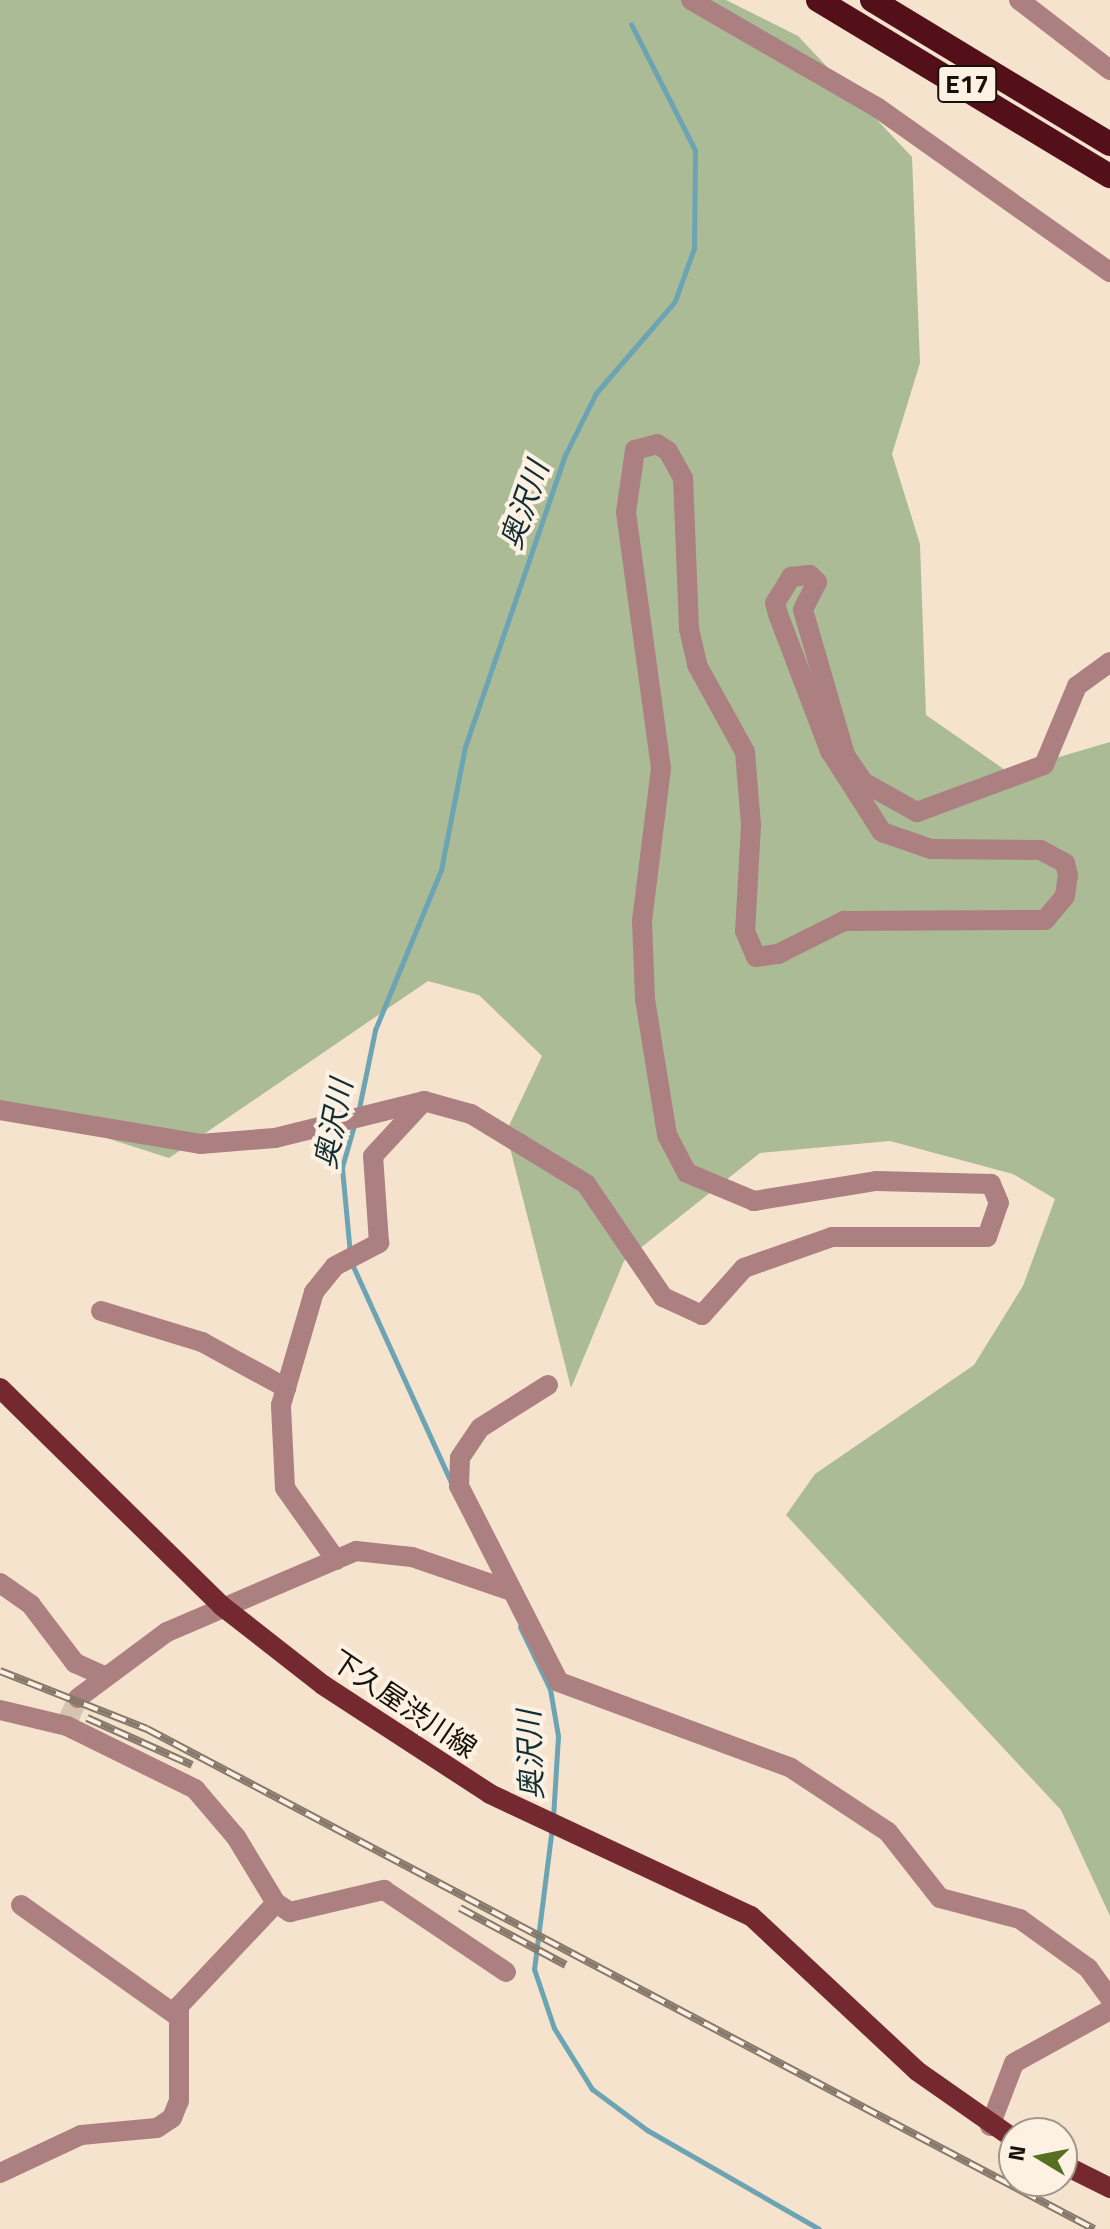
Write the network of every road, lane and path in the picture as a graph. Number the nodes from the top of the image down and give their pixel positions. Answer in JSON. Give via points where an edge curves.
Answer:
{"nodes":[{"id":1,"x":691,"y":0,"type":"edge"},
{"id":2,"x":818,"y":0,"type":"edge"},
{"id":3,"x":872,"y":0,"type":"edge"},
{"id":4,"x":1019,"y":0,"type":"edge"},
{"id":5,"x":1110,"y":70,"type":"edge"},
{"id":6,"x":1110,"y":144,"type":"edge"},
{"id":7,"x":1110,"y":176,"type":"edge"},
{"id":8,"x":1110,"y":272,"type":"edge"},
{"id":9,"x":1110,"y":662,"type":"edge"},
{"id":10,"x":424,"y":1101,"type":"junction"},
{"id":11,"x":0,"y":1110,"type":"edge"},
{"id":12,"x":101,"y":1311,"type":"dead end"},
{"id":13,"x":548,"y":1385,"type":"dead end"},
{"id":14,"x":0,"y":1388,"type":"edge"},
{"id":15,"x":286,"y":1388,"type":"junction"},
{"id":16,"x":336,"y":1560,"type":"junction"},
{"id":17,"x":0,"y":1583,"type":"edge"},
{"id":18,"x":512,"y":1591,"type":"junction"},
{"id":19,"x":222,"y":1606,"type":"junction"},
{"id":20,"x":104,"y":1676,"type":"junction"},
{"id":21,"x":78,"y":1698,"type":"tunnel mouth"},
{"id":22,"x":0,"y":1710,"type":"edge"},
{"id":23,"x":276,"y":1903,"type":"junction"},
{"id":24,"x":21,"y":1905,"type":"dead end"},
{"id":25,"x":506,"y":1972,"type":"dead end"},
{"id":26,"x":1110,"y":1998,"type":"edge"},
{"id":27,"x":1110,"y":2010,"type":"edge"},
{"id":28,"x":177,"y":2016,"type":"junction"},
{"id":29,"x":990,"y":2126,"type":"junction"},
{"id":30,"x":998,"y":2130,"type":"edge"},
{"id":31,"x":1078,"y":2172,"type":"edge"},
{"id":32,"x":0,"y":2173,"type":"edge"},
{"id":33,"x":1110,"y":2188,"type":"edge"}],
"edges":[{"from":1,"to":8,"type":"street","via":[[810,63]]},
{"from":2,"to":7,"type":"highway","number":"E17"},
{"from":3,"to":6,"type":"highway","number":"E17"},
{"from":4,"to":5,"type":"street"},
{"from":9,"to":10,"type":"street","via":[[1077,686],[1044,765],[917,812],[873,790],[831,725],[803,610],[817,582],[810,575],[791,577],[775,603],[778,614],[830,751],[882,832],[931,849],[1041,850],[1065,863],[1068,875],[1061,904],[1045,920],[844,921],[766,959],[749,953],[745,752],[697,665],[689,629],[683,478],[668,451],[657,444],[635,450],[626,512],[661,768],[642,921],[645,999],[667,1135],[687,1173],[754,1201],[876,1181],[991,1184],[999,1203],[994,1229],[958,1241],[832,1237],[798,1246],[744,1268],[702,1315],[663,1297],[586,1184],[565,1167],[471,1114]]},
{"from":10,"to":11,"type":"street","via":[[275,1138],[200,1144]]},
{"from":10,"to":15,"type":"street","via":[[373,1156],[379,1243],[335,1266],[314,1292]]},
{"from":12,"to":15,"type":"street","via":[[202,1342]]},
{"from":13,"to":18,"type":"street","via":[[480,1428],[460,1458],[459,1486]]},
{"from":14,"to":19,"type":"main road","name":"下久屋渋川線"},
{"from":15,"to":16,"type":"street","via":[[285,1488]]},
{"from":16,"to":18,"type":"street","via":[[356,1551],[394,1554]]},
{"from":16,"to":19,"type":"street"},
{"from":17,"to":20,"type":"street","via":[[31,1605],[75,1663]]},
{"from":18,"to":26,"type":"street","via":[[559,1682],[791,1768],[888,1832],[940,1898],[1020,1919],[1088,1968]]},
{"from":19,"to":20,"type":"street"},
{"from":19,"to":29,"type":"main road","name":"下久屋渋川線","via":[[445,1768],[751,1916],[917,2071]]},
{"from":20,"to":21,"type":"street"},
{"from":22,"to":23,"type":"street","via":[[68,1722],[195,1789],[236,1837]]},
{"from":23,"to":25,"type":"street","via":[[290,1912],[384,1890]]},
{"from":23,"to":28,"type":"street"},
{"from":24,"to":28,"type":"street"},
{"from":27,"to":29,"type":"street","via":[[1014,2063]]},
{"from":28,"to":32,"type":"street","via":[[180,2076],[172,2118],[157,2128],[81,2135]]},
{"from":29,"to":30,"type":"main road","name":"下久屋渋川線"},
{"from":31,"to":33,"type":"main road"}]}
